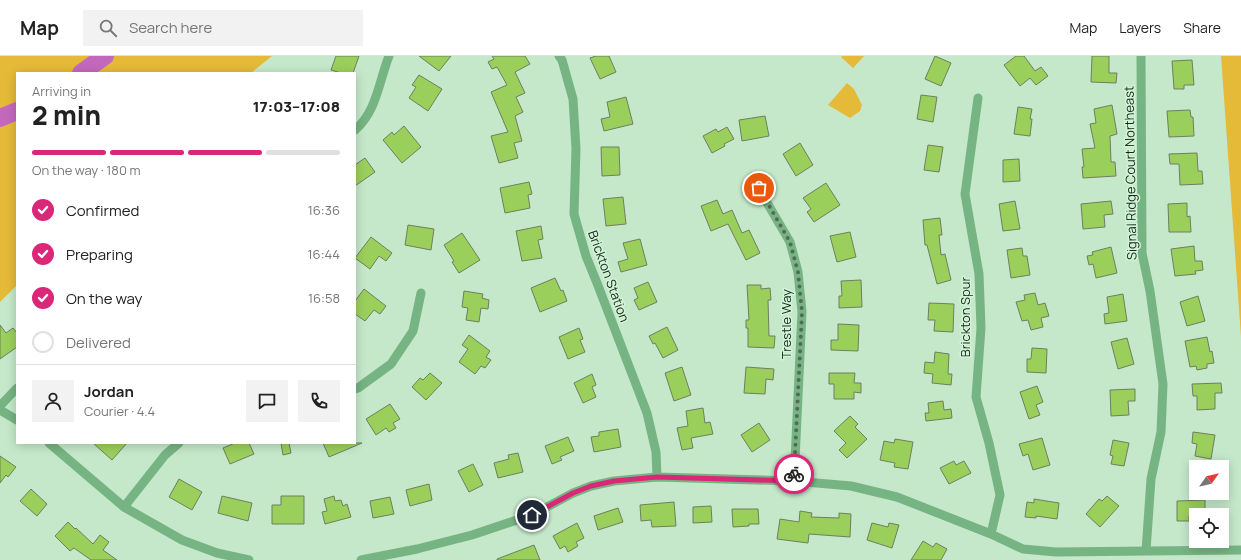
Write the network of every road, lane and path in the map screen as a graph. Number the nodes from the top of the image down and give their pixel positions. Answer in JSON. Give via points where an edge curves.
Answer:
{"nodes":[{"id":1,"x":389,"y":56,"type":"edge"},
{"id":2,"x":559,"y":56,"type":"edge"},
{"id":3,"x":1141,"y":56,"type":"edge"},
{"id":4,"x":978,"y":98,"type":"dead end"},
{"id":5,"x":356,"y":129,"type":"edge"},
{"id":6,"x":752,"y":177,"type":"dead end"},
{"id":7,"x":420,"y":293,"type":"dead end"},
{"id":8,"x":16,"y":389,"type":"edge"},
{"id":9,"x":356,"y":389,"type":"edge"},
{"id":10,"x":0,"y":406,"type":"edge"},
{"id":11,"x":0,"y":410,"type":"edge"},
{"id":12,"x":16,"y":419,"type":"edge"},
{"id":13,"x":50,"y":444,"type":"edge"},
{"id":14,"x":178,"y":444,"type":"edge"},
{"id":15,"x":657,"y":477,"type":"junction"},
{"id":16,"x":794,"y":481,"type":"junction"},
{"id":17,"x":124,"y":508,"type":"junction"},
{"id":18,"x":991,"y":534,"type":"junction"},
{"id":19,"x":1241,"y":550,"type":"edge"},
{"id":20,"x":1146,"y":551,"type":"junction"},
{"id":21,"x":249,"y":560,"type":"edge"},
{"id":22,"x":360,"y":560,"type":"edge"}],
"edges":[{"from":1,"to":5,"type":"street","via":[[368,116]]},
{"from":2,"to":15,"type":"street","name":"Brickton Station","via":[[573,99],[576,149],[574,214],[586,256],[646,413],[656,452]]},
{"from":3,"to":20,"type":"street","name":"Signal Ridge Court Northeast","via":[[1142,253],[1163,384],[1161,432],[1151,479]]},
{"from":4,"to":18,"type":"street","name":"Brickton Spur","via":[[965,194],[979,274],[981,328],[976,397],[1000,495]]},
{"from":6,"to":16,"type":"street","name":"Trestle Way","via":[[790,242],[798,272],[802,312]]},
{"from":7,"to":9,"type":"street","via":[[413,331],[391,364]]},
{"from":8,"to":10,"type":"street"},
{"from":11,"to":12,"type":"street"},
{"from":13,"to":17,"type":"street"},
{"from":14,"to":17,"type":"street","via":[[165,455]]},
{"from":15,"to":16,"type":"street"},
{"from":15,"to":22,"type":"street","via":[[591,486],[532,515],[472,536]]},
{"from":16,"to":18,"type":"street","via":[[851,486],[897,497]]},
{"from":17,"to":21,"type":"street","via":[[182,540],[217,553]]},
{"from":18,"to":20,"type":"street","via":[[1023,548],[1049,552]]},
{"from":19,"to":20,"type":"street"}]}
